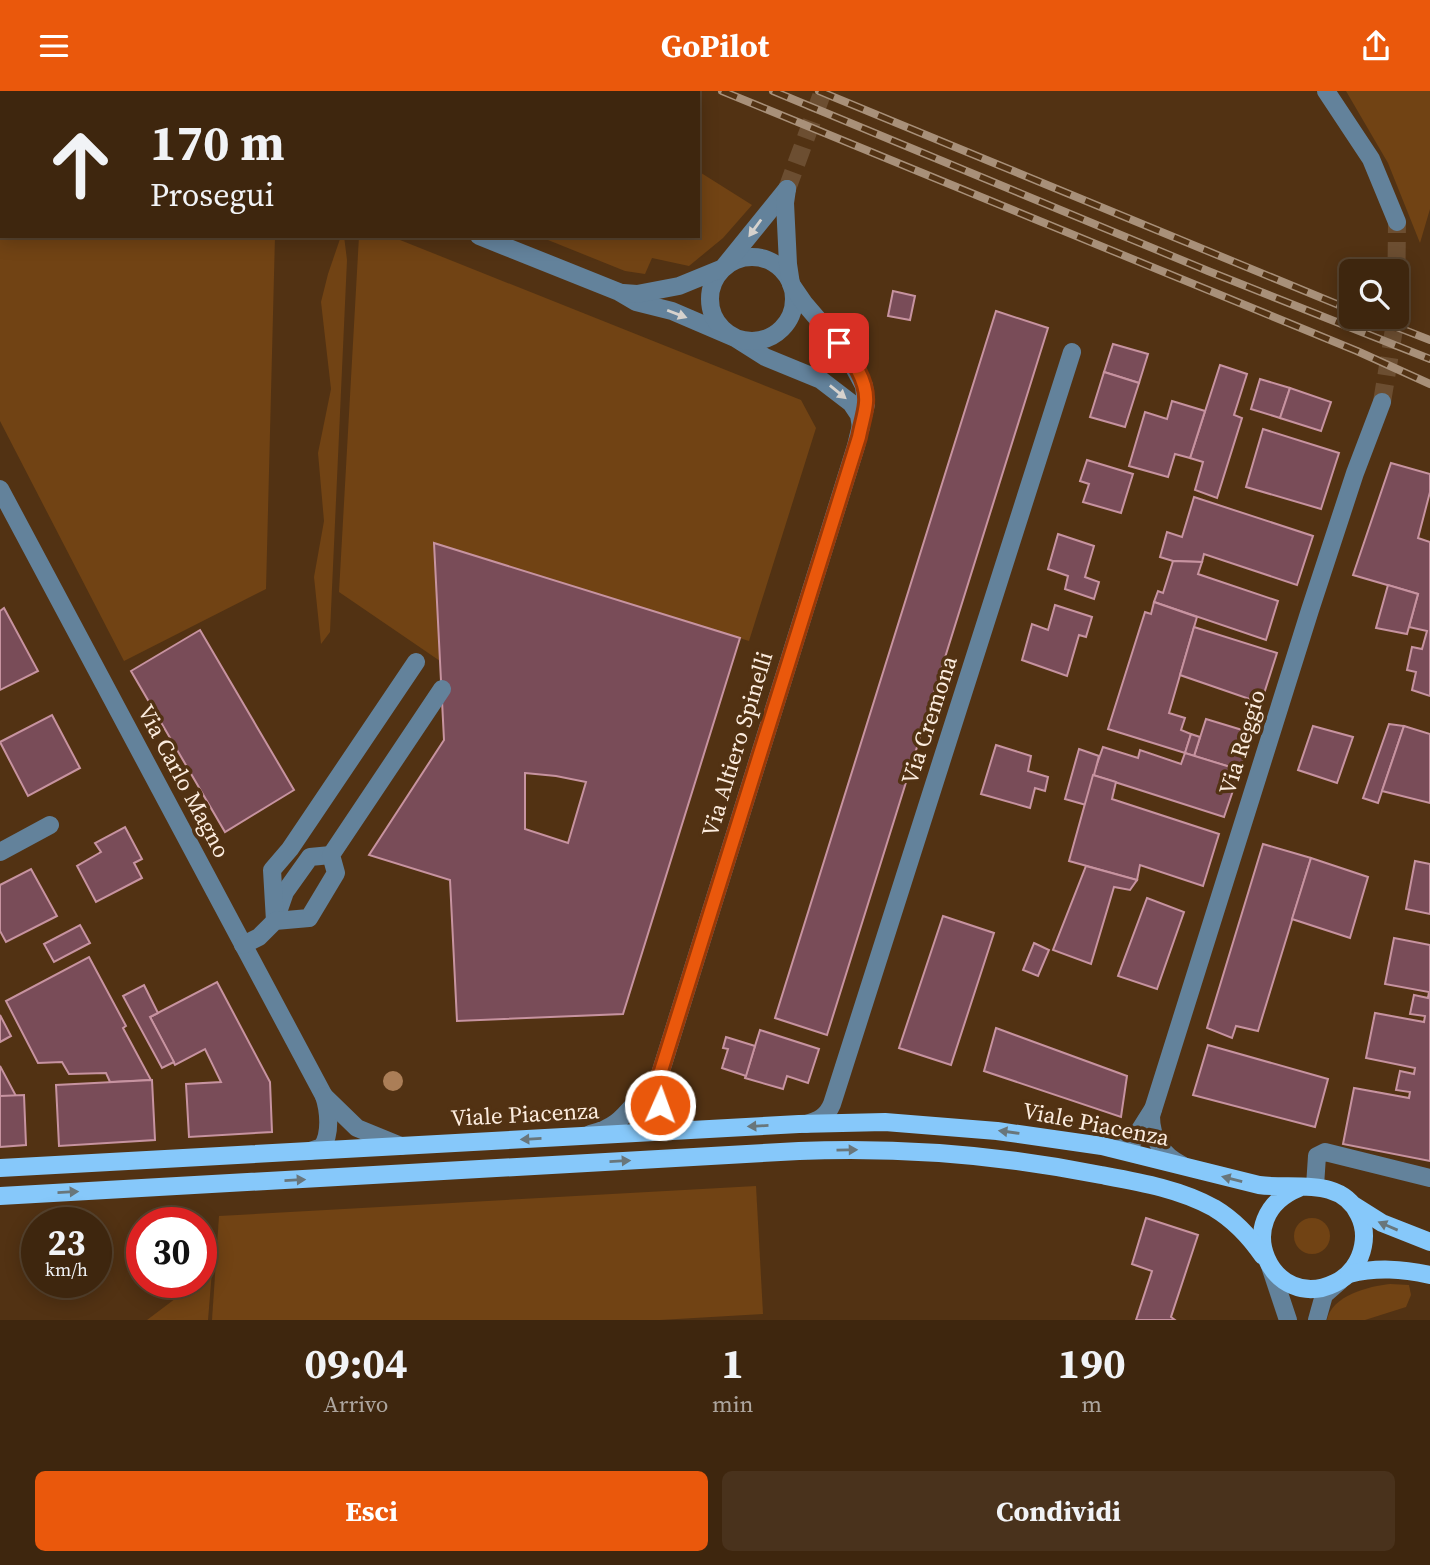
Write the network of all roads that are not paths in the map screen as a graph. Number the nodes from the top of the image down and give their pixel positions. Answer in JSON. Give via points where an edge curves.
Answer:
{"nodes":[{"id":1,"x":1326,"y":91,"type":"edge"},
{"id":2,"x":1397,"y":222,"type":"tunnel mouth"},
{"id":3,"x":484,"y":238,"type":"edge"},
{"id":4,"x":723,"y":268,"type":"junction"},
{"id":5,"x":791,"y":284,"type":"junction"},
{"id":6,"x":619,"y":292,"type":"junction"},
{"id":7,"x":735,"y":338,"type":"junction"},
{"id":8,"x":1072,"y":352,"type":"dead end"},
{"id":9,"x":1382,"y":402,"type":"tunnel mouth"},
{"id":10,"x":860,"y":427,"type":"junction"},
{"id":11,"x":0,"y":489,"type":"edge"},
{"id":12,"x":416,"y":662,"type":"dead end"},
{"id":13,"x":442,"y":689,"type":"dead end"},
{"id":14,"x":50,"y":825,"type":"dead end"},
{"id":15,"x":0,"y":852,"type":"edge"},
{"id":16,"x":331,"y":855,"type":"junction"},
{"id":17,"x":275,"y":921,"type":"junction"},
{"id":18,"x":243,"y":945,"type":"junction"},
{"id":19,"x":660,"y":1074,"type":"junction"},
{"id":20,"x":324,"y":1097,"type":"junction"},
{"id":21,"x":1157,"y":1100,"type":"junction"},
{"id":22,"x":832,"y":1104,"type":"junction"},
{"id":23,"x":848,"y":1122,"type":"junction"},
{"id":24,"x":806,"y":1123,"type":"junction"},
{"id":25,"x":698,"y":1129,"type":"junction"},
{"id":26,"x":574,"y":1136,"type":"junction"},
{"id":27,"x":401,"y":1146,"type":"junction"},
{"id":28,"x":1111,"y":1149,"type":"junction"},
{"id":29,"x":310,"y":1151,"type":"junction"},
{"id":30,"x":1188,"y":1167,"type":"junction"},
{"id":31,"x":0,"y":1168,"type":"edge"},
{"id":32,"x":1430,"y":1178,"type":"edge"},
{"id":33,"x":1307,"y":1187,"type":"junction"},
{"id":34,"x":0,"y":1196,"type":"edge"},
{"id":35,"x":1350,"y":1202,"type":"junction"},
{"id":36,"x":1430,"y":1243,"type":"edge"},
{"id":37,"x":1270,"y":1266,"type":"junction"},
{"id":38,"x":1430,"y":1275,"type":"edge"},
{"id":39,"x":1344,"y":1278,"type":"junction"},
{"id":40,"x":1289,"y":1320,"type":"edge"},
{"id":41,"x":1317,"y":1320,"type":"edge"}],
"edges":[{"from":1,"to":2,"type":"street","via":[[1371,159]]},
{"from":3,"to":6,"type":"street"},
{"from":4,"to":5,"type":"street","via":[[739,258],[758,257],[781,268]]},
{"from":5,"to":4,"type":"street","one_way":true,"via":[[787,189]]},
{"from":4,"to":6,"type":"street","via":[[679,286],[637,294]]},
{"from":4,"to":7,"type":"street","via":[[712,283],[709,301],[714,319]]},
{"from":5,"to":7,"type":"street","via":[[793,310],[784,326],[762,340]]},
{"from":5,"to":10,"type":"street","name":"Via Altiero Spinelli","via":[[859,373],[866,397]]},
{"from":6,"to":7,"type":"street","one_way":true},
{"from":7,"to":10,"type":"street","one_way":true,"via":[[834,388],[856,408]]},
{"from":8,"to":22,"type":"street","name":"Via Cremona"},
{"from":9,"to":21,"type":"street","name":"Via Reggio","via":[[1310,610]]},
{"from":10,"to":19,"type":"street","name":"Via Altiero Spinelli"},
{"from":11,"to":18,"type":"street","name":"Via Carlo Magno"},
{"from":12,"to":17,"type":"street","via":[[272,870]]},
{"from":13,"to":16,"type":"street"},
{"from":14,"to":15,"type":"street"},
{"from":16,"to":17,"type":"street","via":[[310,857],[285,892]]},
{"from":16,"to":17,"type":"street","via":[[336,873],[309,918]]},
{"from":17,"to":18,"type":"street","via":[[260,937]]},
{"from":18,"to":20,"type":"street","name":"Via Carlo Magno"},
{"from":19,"to":25,"type":"street","name":"Via Altiero Spinelli","via":[[664,1117],[677,1127]]},
{"from":19,"to":26,"type":"street","name":"Via Altiero Spinelli","via":[[613,1125]]},
{"from":20,"to":27,"type":"street","name":"Via Carlo Magno","via":[[357,1128]]},
{"from":20,"to":29,"type":"street","name":"Via Carlo Magno","via":[[327,1136],[322,1147]]},
{"from":21,"to":28,"type":"street","name":"Via Reggio","via":[[1134,1140],[1127,1147]]},
{"from":21,"to":30,"type":"street","name":"Via Reggio","via":[[1152,1116],[1155,1138],[1167,1155]]},
{"from":22,"to":23,"type":"street","via":[[834,1115]]},
{"from":22,"to":24,"type":"street","via":[[819,1120]]},
{"from":23,"to":24,"type":"main road","name":"Viale Piacenza"},
{"from":28,"to":23,"type":"main road","name":"Viale Piacenza","one_way":true,"via":[[976,1128]]},
{"from":24,"to":25,"type":"main road","name":"Viale Piacenza","one_way":true},
{"from":25,"to":26,"type":"main road","name":"Viale Piacenza"},
{"from":26,"to":27,"type":"main road","name":"Viale Piacenza","one_way":true},
{"from":27,"to":29,"type":"main road","name":"Viale Piacenza"},
{"from":28,"to":30,"type":"main road","name":"Viale Piacenza"},
{"from":29,"to":31,"type":"main road","name":"Viale Piacenza"},
{"from":33,"to":30,"type":"main road","name":"Viale Piacenza","one_way":true,"via":[[1259,1185]]},
{"from":32,"to":33,"type":"street","via":[[1325,1152],[1317,1156]]},
{"from":33,"to":35,"type":"main road","name":"Viale Piacenza","via":[[1331,1189]]},
{"from":33,"to":37,"type":"main road","via":[[1280,1198],[1267,1215],[1261,1235]]},
{"from":34,"to":37,"type":"main road","one_way":true,"via":[[799,1151],[911,1151],[1058,1166],[1183,1195],[1227,1217]]},
{"from":36,"to":35,"type":"main road","name":"Viale Piacenza","one_way":true,"via":[[1376,1220]]},
{"from":35,"to":39,"type":"main road","via":[[1364,1232],[1361,1255]]},
{"from":37,"to":39,"type":"main road","via":[[1285,1281],[1306,1289],[1329,1286]]},
{"from":37,"to":40,"type":"street"},
{"from":38,"to":39,"type":"main road","via":[[1395,1269],[1363,1271]]},
{"from":39,"to":41,"type":"street","via":[[1324,1296]]}]}
